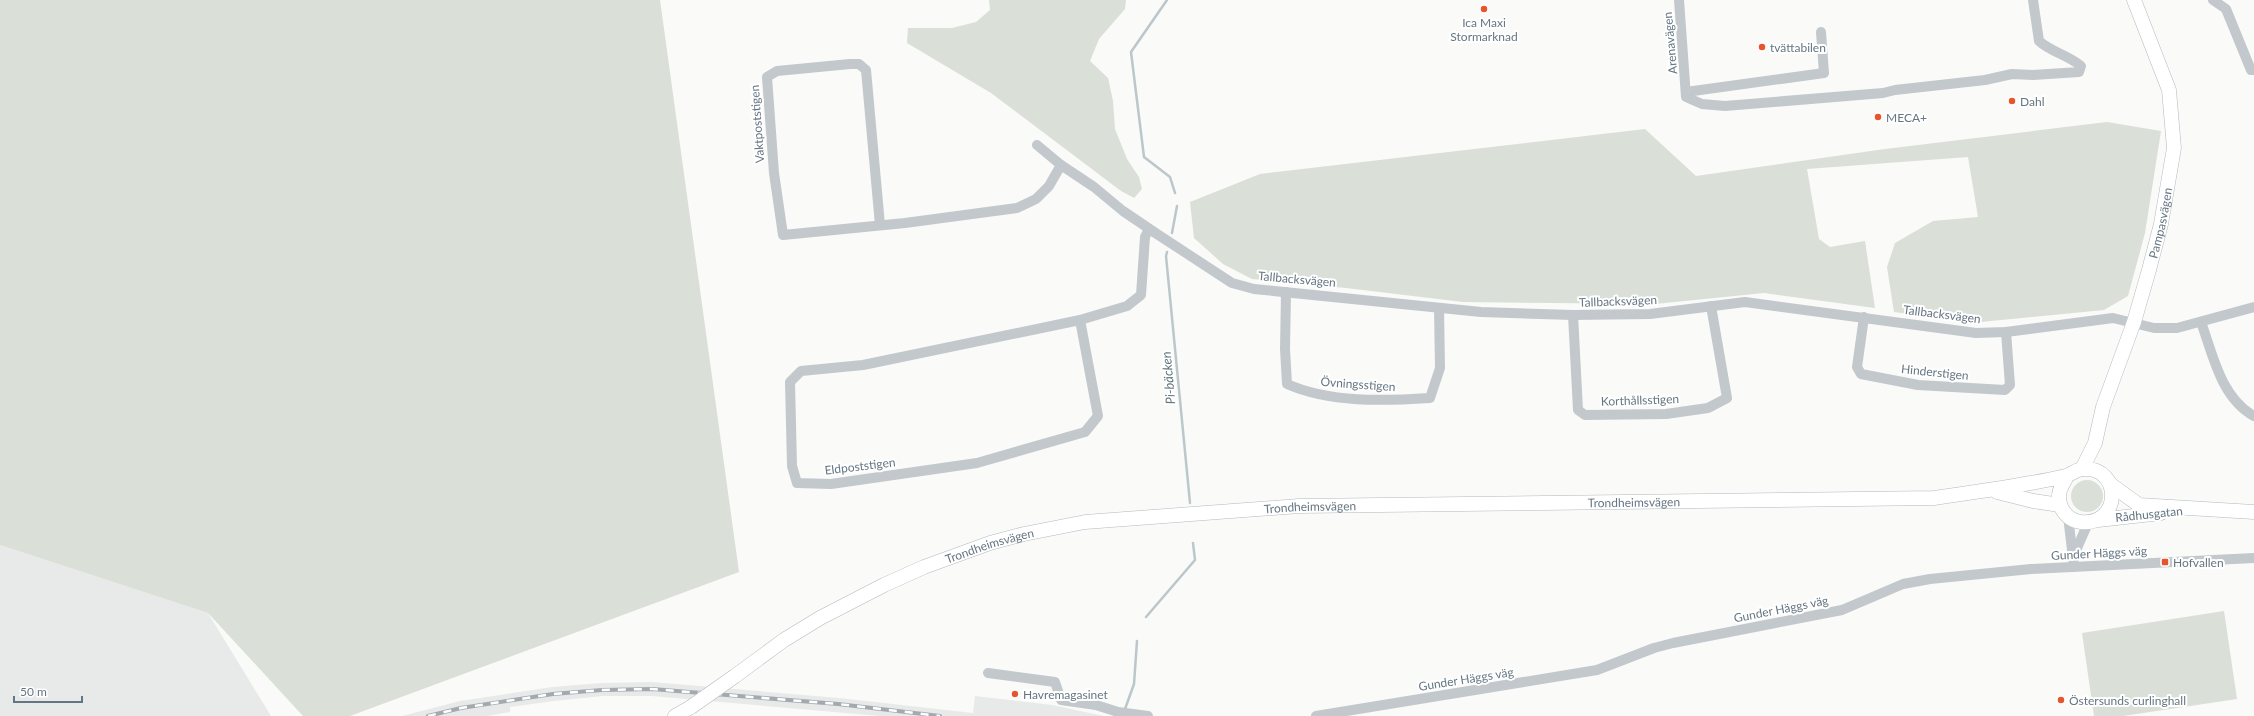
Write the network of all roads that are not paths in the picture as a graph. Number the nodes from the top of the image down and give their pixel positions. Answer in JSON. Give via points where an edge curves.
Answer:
{"nodes":[{"id":1,"x":1679,"y":0,"type":"edge"},
{"id":2,"x":2033,"y":0,"type":"edge"},
{"id":3,"x":2134,"y":0,"type":"edge"},
{"id":4,"x":2212,"y":0,"type":"edge"},
{"id":5,"x":1821,"y":32,"type":"dead end"},
{"id":6,"x":2254,"y":70,"type":"edge"},
{"id":7,"x":1686,"y":88,"type":"junction"},
{"id":8,"x":1037,"y":145,"type":"dead end"},
{"id":9,"x":1061,"y":165,"type":"junction"},
{"id":10,"x":880,"y":224,"type":"junction"},
{"id":11,"x":1148,"y":233,"type":"junction"},
{"id":12,"x":1286,"y":292,"type":"junction"},
{"id":13,"x":1711,"y":306,"type":"junction"},
{"id":14,"x":2254,"y":307,"type":"edge"},
{"id":15,"x":1439,"y":308,"type":"junction"},
{"id":16,"x":1574,"y":315,"type":"junction"},
{"id":17,"x":1864,"y":317,"type":"junction"},
{"id":18,"x":1080,"y":320,"type":"junction"},
{"id":19,"x":2134,"y":322,"type":"junction"},
{"id":20,"x":2201,"y":322,"type":"junction"},
{"id":21,"x":2006,"y":332,"type":"junction"},
{"id":22,"x":2254,"y":416,"type":"edge"},
{"id":23,"x":2095,"y":443,"type":"junction"},
{"id":24,"x":2082,"y":469,"type":"junction"},
{"id":25,"x":2068,"y":475,"type":"junction"},
{"id":26,"x":2107,"y":480,"type":"junction"},
{"id":27,"x":1993,"y":490,"type":"junction"},
{"id":28,"x":2200,"y":508,"type":"junction"},
{"id":29,"x":2064,"y":510,"type":"junction"},
{"id":30,"x":2254,"y":512,"type":"edge"},
{"id":31,"x":2093,"y":521,"type":"junction"},
{"id":32,"x":2074,"y":555,"type":"junction"},
{"id":33,"x":2254,"y":558,"type":"edge"},
{"id":34,"x":2074,"y":567,"type":"junction"},
{"id":35,"x":988,"y":673,"type":"dead end"},
{"id":36,"x":675,"y":716,"type":"edge"},
{"id":37,"x":1148,"y":716,"type":"edge"},
{"id":38,"x":1316,"y":716,"type":"edge"}],
"edges":[{"from":1,"to":7,"type":"street","name":"Arenavägen"},
{"from":2,"to":7,"type":"street","via":[[2039,41],[2044,46],[2073,59],[2081,66],[2079,72],[2012,74],[1985,80],[1883,93],[1725,106],[1702,104],[1686,97]]},
{"from":3,"to":19,"type":"main road","name":"Pampasvägen","via":[[2170,90],[2174,148],[2161,224]]},
{"from":4,"to":6,"type":"street","via":[[2226,9],[2251,70]]},
{"from":5,"to":7,"type":"street","via":[[1824,73]]},
{"from":8,"to":9,"type":"street","name":"Tallbacksvägen"},
{"from":9,"to":10,"type":"street","name":"Vaktpoststigen","via":[[1049,186],[1036,199],[1017,208]]},
{"from":9,"to":11,"type":"street","name":"Tallbacksvägen","via":[[1094,187]]},
{"from":10,"to":10,"type":"street","name":"Vaktpoststigen","via":[[783,234],[774,173],[767,77],[777,71],[850,64],[859,64],[866,70]]},
{"from":11,"to":12,"type":"street","name":"Tallbacksvägen","via":[[1232,283],[1254,289]]},
{"from":11,"to":18,"type":"street","name":"Eldpoststigen","via":[[1141,295],[1127,306]]},
{"from":12,"to":15,"type":"street","name":"Tallbacksvägen"},
{"from":12,"to":15,"type":"street","name":"Övningsstigen","via":[[1286,384],[1308,393],[1385,401],[1430,398],[1440,368]]},
{"from":13,"to":16,"type":"street","name":"Tallbacksvägen","via":[[1650,314]]},
{"from":13,"to":16,"type":"street","name":"Korthållsstigen","via":[[1727,398],[1708,408],[1666,414],[1585,415],[1578,410]]},
{"from":13,"to":17,"type":"street","name":"Tallbacksvägen","via":[[1745,302]]},
{"from":14,"to":20,"type":"street","name":"Tallbacksvägen"},
{"from":15,"to":16,"type":"street","name":"Tallbacksvägen"},
{"from":17,"to":21,"type":"street","name":"Tallbacksvägen","via":[[1937,329],[1976,333]]},
{"from":17,"to":21,"type":"street","name":"Hinderstigen","via":[[1857,367],[1861,374],[1918,385],[2005,390],[2010,385]]},
{"from":18,"to":18,"type":"street","name":"Eldpoststigen","via":[[863,365],[801,371],[790,382],[792,466],[796,483],[831,484],[977,463],[1085,432],[1098,416]]},
{"from":19,"to":20,"type":"street","name":"Tallbacksvägen","via":[[2154,328],[2177,328]]},
{"from":19,"to":21,"type":"street","name":"Tallbacksvägen","via":[[2114,318]]},
{"from":19,"to":23,"type":"main road","name":"Pampasvägen","via":[[2103,407]]},
{"from":20,"to":22,"type":"street","via":[[2219,375],[2243,410]]},
{"from":23,"to":24,"type":"main road","name":"Pampasvägen"},
{"from":23,"to":26,"type":"main road","name":"Pampasvägen"},
{"from":24,"to":25,"type":"main road"},
{"from":24,"to":26,"type":"main road","via":[[2094,470]]},
{"from":25,"to":27,"type":"main road","name":"Trondheimsvägen"},
{"from":25,"to":29,"type":"main road","via":[[2060,489]]},
{"from":26,"to":28,"type":"main road","name":"Rådhusgatan","via":[[2139,505]]},
{"from":26,"to":31,"type":"main road","via":[[2112,494],[2111,504],[2106,513]]},
{"from":27,"to":29,"type":"main road","name":"Trondheimsvägen"},
{"from":27,"to":36,"type":"main road","name":"Trondheimsvägen","bridge":true,"via":[[1934,498],[1299,506],[1085,522],[990,543],[884,585],[784,640]]},
{"from":28,"to":30,"type":"main road","name":"Rådhusgatan"},
{"from":28,"to":31,"type":"main road","name":"Rådhusgatan"},
{"from":29,"to":31,"type":"main road","via":[[2077,522]]},
{"from":29,"to":32,"type":"street"},
{"from":31,"to":32,"type":"street"},
{"from":32,"to":34,"type":"street"},
{"from":33,"to":34,"type":"street","name":"Gunder Häggs väg"},
{"from":34,"to":38,"type":"street","name":"Gunder Häggs väg","via":[[1930,579],[1903,584],[1842,610],[1673,643],[1597,670]]},
{"from":35,"to":37,"type":"street","via":[[1055,682],[1061,700]]}]}
